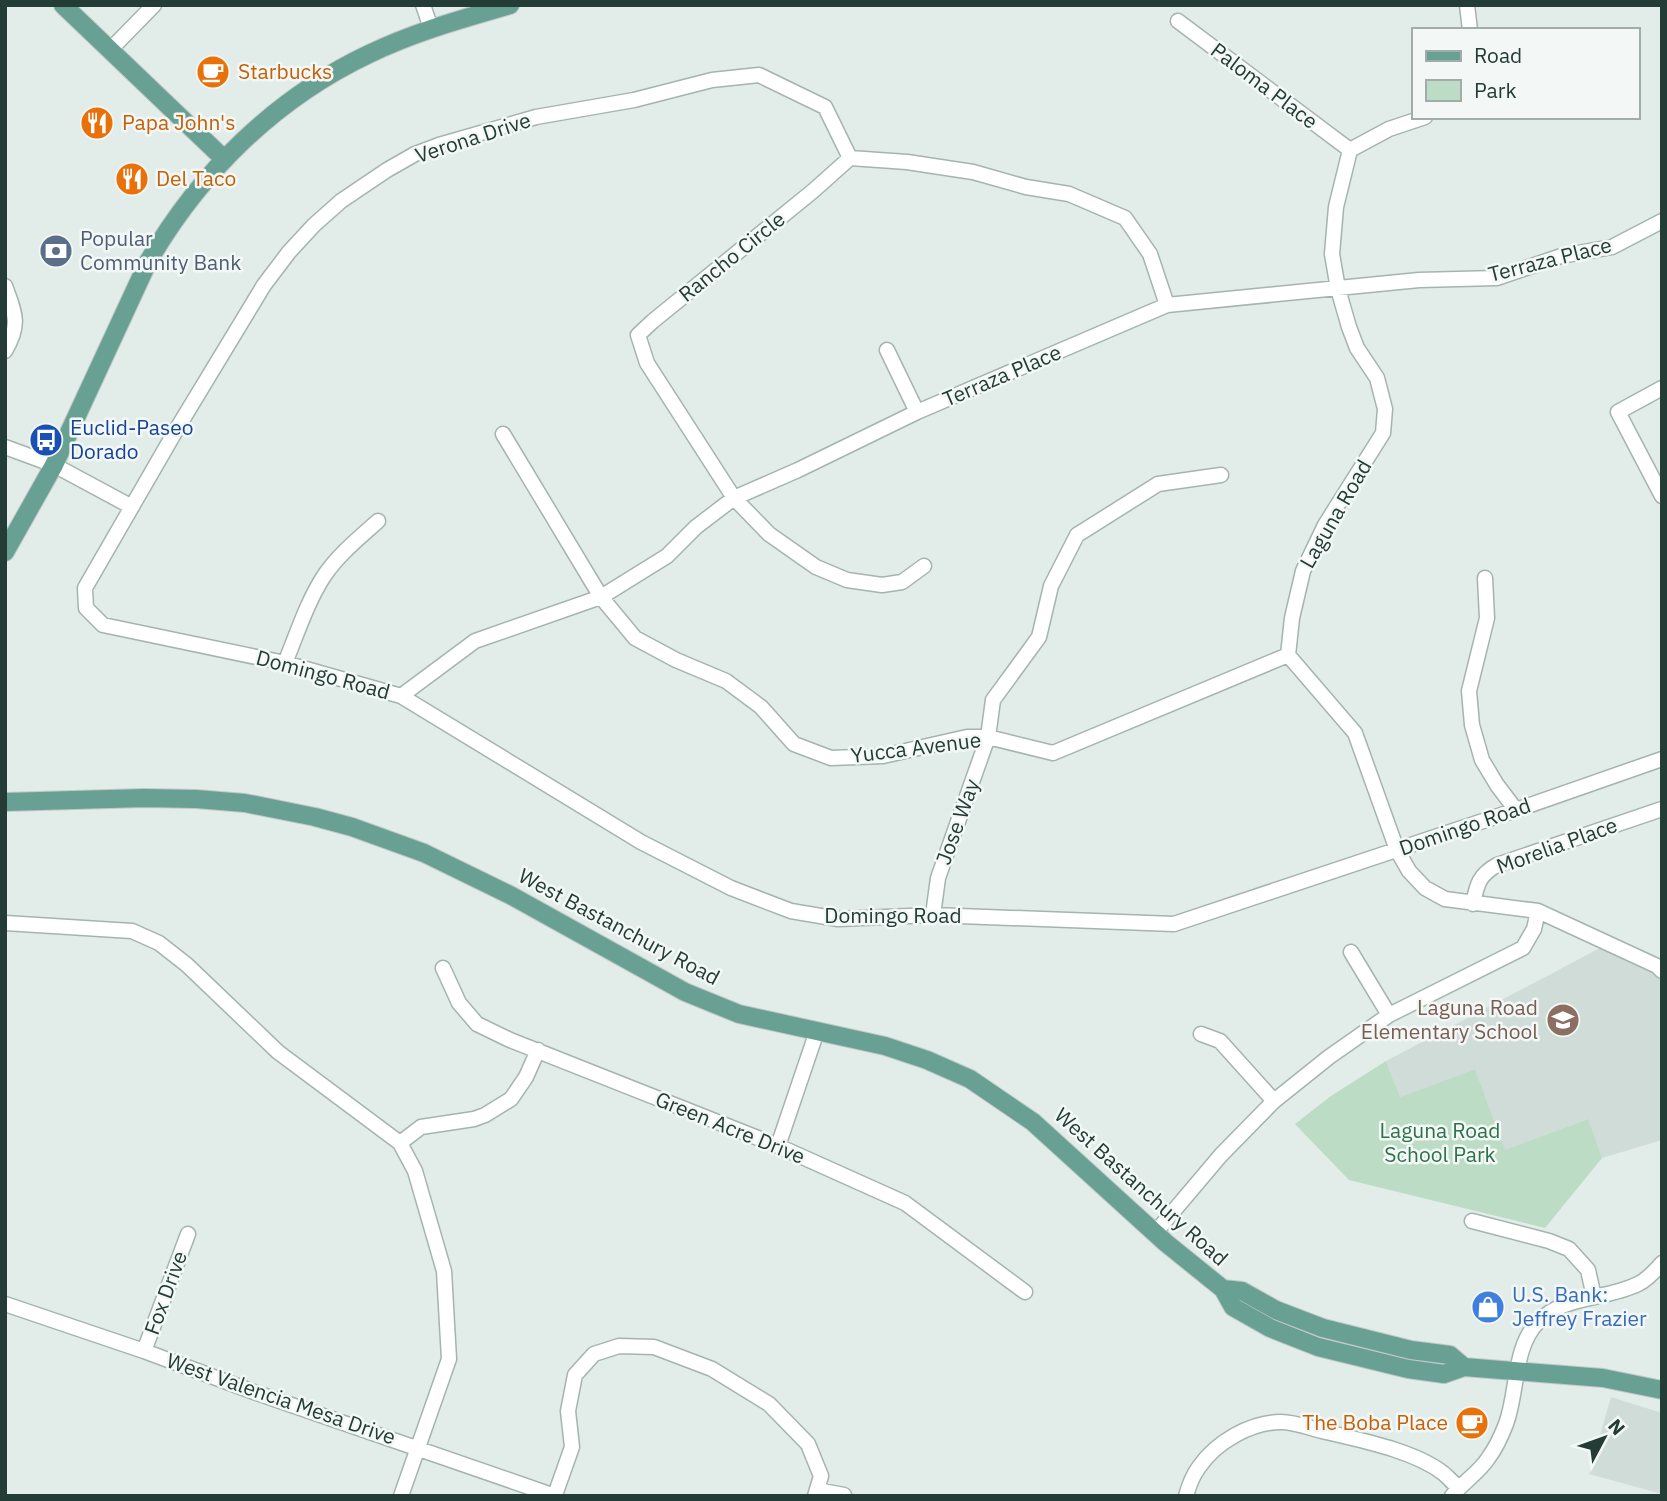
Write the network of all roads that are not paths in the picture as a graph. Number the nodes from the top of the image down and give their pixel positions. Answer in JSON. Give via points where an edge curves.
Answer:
{"nodes":[{"id":1,"x":63,"y":5,"type":"edge"},
{"id":2,"x":154,"y":5,"type":"edge"},
{"id":3,"x":423,"y":5,"type":"edge"},
{"id":4,"x":510,"y":5,"type":"edge"},
{"id":5,"x":1467,"y":5,"type":"edge"},
{"id":6,"x":1178,"y":21,"type":"dead end"},
{"id":7,"x":1471,"y":28,"type":"edge"},
{"id":8,"x":431,"y":29,"type":"junction"},
{"id":9,"x":110,"y":50,"type":"junction"},
{"id":10,"x":1419,"y":119,"type":"edge"},
{"id":11,"x":1350,"y":150,"type":"junction"},
{"id":12,"x":850,"y":158,"type":"junction"},
{"id":13,"x":224,"y":159,"type":"junction"},
{"id":14,"x":1662,"y":221,"type":"edge"},
{"id":15,"x":5,"y":286,"type":"edge"},
{"id":16,"x":1338,"y":289,"type":"junction"},
{"id":17,"x":1167,"y":305,"type":"junction"},
{"id":18,"x":15,"y":310,"type":"edge"},
{"id":19,"x":887,"y":350,"type":"dead end"},
{"id":20,"x":5,"y":351,"type":"edge"},
{"id":21,"x":1662,"y":388,"type":"edge"},
{"id":22,"x":917,"y":412,"type":"junction"},
{"id":23,"x":502,"y":434,"type":"dead end"},
{"id":24,"x":5,"y":447,"type":"edge"},
{"id":25,"x":54,"y":466,"type":"junction"},
{"id":26,"x":1221,"y":475,"type":"dead end"},
{"id":27,"x":1662,"y":496,"type":"edge"},
{"id":28,"x":734,"y":498,"type":"junction"},
{"id":29,"x":132,"y":507,"type":"junction"},
{"id":30,"x":378,"y":521,"type":"dead end"},
{"id":31,"x":5,"y":552,"type":"edge"},
{"id":32,"x":924,"y":566,"type":"dead end"},
{"id":33,"x":1485,"y":578,"type":"dead end"},
{"id":34,"x":601,"y":597,"type":"junction"},
{"id":35,"x":86,"y":608,"type":"joint"},
{"id":36,"x":1288,"y":655,"type":"junction"},
{"id":37,"x":285,"y":663,"type":"junction"},
{"id":38,"x":401,"y":696,"type":"junction"},
{"id":39,"x":988,"y":737,"type":"junction"},
{"id":40,"x":1662,"y":759,"type":"edge"},
{"id":41,"x":5,"y":802,"type":"edge"},
{"id":42,"x":1662,"y":809,"type":"edge"},
{"id":43,"x":1516,"y":810,"type":"junction"},
{"id":44,"x":1397,"y":850,"type":"junction"},
{"id":45,"x":1473,"y":904,"type":"junction"},
{"id":46,"x":1538,"y":911,"type":"junction"},
{"id":47,"x":933,"y":915,"type":"junction"},
{"id":48,"x":5,"y":923,"type":"edge"},
{"id":49,"x":1351,"y":952,"type":"dead end"},
{"id":50,"x":443,"y":968,"type":"dead end"},
{"id":51,"x":1662,"y":971,"type":"edge"},
{"id":52,"x":1389,"y":1015,"type":"junction"},
{"id":53,"x":817,"y":1031,"type":"junction"},
{"id":54,"x":1201,"y":1034,"type":"dead end"},
{"id":55,"x":538,"y":1051,"type":"junction"},
{"id":56,"x":1274,"y":1101,"type":"junction"},
{"id":57,"x":400,"y":1143,"type":"junction"},
{"id":58,"x":778,"y":1146,"type":"junction"},
{"id":59,"x":1472,"y":1221,"type":"dead end"},
{"id":60,"x":1155,"y":1233,"type":"junction"},
{"id":61,"x":188,"y":1234,"type":"dead end"},
{"id":62,"x":1662,"y":1263,"type":"edge"},
{"id":63,"x":1025,"y":1292,"type":"dead end"},
{"id":64,"x":1594,"y":1297,"type":"junction"},
{"id":65,"x":5,"y":1304,"type":"edge"},
{"id":66,"x":144,"y":1351,"type":"junction"},
{"id":67,"x":1516,"y":1372,"type":"junction"},
{"id":68,"x":1662,"y":1390,"type":"edge"},
{"id":69,"x":419,"y":1448,"type":"junction"},
{"id":70,"x":1455,"y":1492,"type":"edge"},
{"id":71,"x":816,"y":1493,"type":"edge"},
{"id":72,"x":844,"y":1495,"type":"edge"},
{"id":73,"x":401,"y":1496,"type":"edge"},
{"id":74,"x":555,"y":1496,"type":"edge"},
{"id":75,"x":1186,"y":1496,"type":"edge"}],
"edges":[{"from":1,"to":9,"type":"main road"},
{"from":2,"to":9,"type":"street"},
{"from":3,"to":8,"type":"street"},
{"from":4,"to":8,"type":"main road"},
{"from":5,"to":7,"type":"street"},
{"from":6,"to":11,"type":"street","name":"Paloma Place"},
{"from":8,"to":13,"type":"main road","via":[[321,80],[257,127]]},
{"from":9,"to":13,"type":"main road"},
{"from":10,"to":11,"type":"street"},
{"from":11,"to":16,"type":"street","name":"Laguna Road","via":[[1336,207],[1332,254]]},
{"from":12,"to":17,"type":"street","via":[[973,172],[1069,194],[1125,218],[1150,254]]},
{"from":12,"to":28,"type":"street","name":"Rancho Circle","via":[[638,335],[646,363]]},
{"from":12,"to":29,"type":"street","name":"Verona Drive","via":[[825,107],[759,75],[712,80],[634,100],[536,117],[415,154],[341,201],[289,252],[264,285]]},
{"from":13,"to":25,"type":"main road","via":[[164,233]]},
{"from":14,"to":16,"type":"street","name":"Terraza Place","via":[[1612,247],[1560,256],[1497,278]]},
{"from":15,"to":18,"type":"street"},
{"from":16,"to":17,"type":"street","name":"Terraza Place"},
{"from":16,"to":36,"type":"street","name":"Laguna Road","via":[[1357,348],[1377,378],[1385,409],[1383,433],[1325,525],[1303,571]]},
{"from":17,"to":22,"type":"street","name":"Terraza Place"},
{"from":18,"to":20,"type":"street"},
{"from":19,"to":22,"type":"street"},
{"from":21,"to":27,"type":"street","via":[[1618,412]]},
{"from":22,"to":28,"type":"street","name":"Terraza Place"},
{"from":23,"to":34,"type":"street","name":"Yucca Avenue"},
{"from":24,"to":25,"type":"street"},
{"from":25,"to":29,"type":"street"},
{"from":25,"to":31,"type":"main road"},
{"from":26,"to":39,"type":"street","name":"Jose Way","via":[[1157,484],[1077,535],[1051,586],[1039,638],[993,700]]},
{"from":28,"to":32,"type":"street","name":"Rancho Circle","via":[[769,534],[816,567],[847,580],[882,585],[902,582]]},
{"from":28,"to":34,"type":"street","name":"Terraza Place","via":[[667,556]]},
{"from":29,"to":35,"type":"street","name":"Verona Drive","via":[[85,588]]},
{"from":30,"to":37,"type":"street","via":[[324,576]]},
{"from":33,"to":43,"type":"street","via":[[1487,618],[1469,691],[1472,725],[1482,760]]},
{"from":34,"to":38,"type":"street","name":"Terraza Place","via":[[475,641]]},
{"from":34,"to":39,"type":"street","name":"Yucca Avenue","via":[[635,638],[726,681],[761,707],[794,744],[831,758],[883,756],[967,737]]},
{"from":35,"to":37,"type":"street","name":"Domingo Road","via":[[103,625]]},
{"from":36,"to":39,"type":"street","name":"Yucca Avenue","via":[[1053,753]]},
{"from":36,"to":44,"type":"street","via":[[1355,733]]},
{"from":37,"to":38,"type":"street","name":"Domingo Road"},
{"from":38,"to":47,"type":"street","name":"Domingo Road","via":[[641,842],[731,888],[791,911],[838,919]]},
{"from":39,"to":47,"type":"street","name":"Jose Way","via":[[938,878]]},
{"from":40,"to":43,"type":"street","name":"Domingo Road"},
{"from":41,"to":53,"type":"main road","name":"West Bastanchury Road","via":[[196,799],[245,803],[352,827],[424,853],[512,896],[685,992],[739,1014]]},
{"from":42,"to":45,"type":"street","name":"Morelia Place","via":[[1497,864],[1480,878]]},
{"from":43,"to":44,"type":"street","name":"Domingo Road"},
{"from":44,"to":45,"type":"street","via":[[1425,888],[1445,900]]},
{"from":44,"to":47,"type":"street","name":"Domingo Road","via":[[1174,924]]},
{"from":45,"to":46,"type":"street"},
{"from":46,"to":51,"type":"street"},
{"from":46,"to":52,"type":"street","via":[[1523,948]]},
{"from":48,"to":57,"type":"street","via":[[132,931],[159,943],[278,1052]]},
{"from":49,"to":52,"type":"street"},
{"from":50,"to":55,"type":"street","name":"Green Acre Drive","via":[[459,1003],[477,1024]]},
{"from":52,"to":56,"type":"street"},
{"from":53,"to":58,"type":"street"},
{"from":53,"to":60,"type":"main road","name":"West Bastanchury Road","via":[[885,1046],[970,1079],[1033,1122]]},
{"from":54,"to":56,"type":"street","via":[[1220,1041]]},
{"from":55,"to":57,"type":"street","via":[[510,1099],[474,1119],[421,1127]]},
{"from":55,"to":58,"type":"street","name":"Green Acre Drive"},
{"from":56,"to":60,"type":"street"},
{"from":57,"to":69,"type":"street","via":[[415,1171],[444,1271],[449,1359]]},
{"from":58,"to":63,"type":"street","name":"Green Acre Drive","via":[[905,1203]]},
{"from":59,"to":64,"type":"street","via":[[1569,1249],[1588,1270]]},
{"from":60,"to":67,"type":"main road","name":"West Bastanchury Road","via":[[1223,1289],[1242,1291],[1276,1310],[1323,1328],[1450,1355],[1464,1367]]},
{"from":61,"to":66,"type":"street","name":"Fox Drive"},
{"from":62,"to":64,"type":"street","via":[[1641,1283]]},
{"from":64,"to":67,"type":"street","via":[[1567,1304],[1537,1323]]},
{"from":65,"to":66,"type":"street","name":"West Valencia Mesa Drive"},
{"from":66,"to":69,"type":"street","name":"West Valencia Mesa Drive"},
{"from":67,"to":68,"type":"main road","name":"West Bastanchury Road","via":[[1603,1378]]},
{"from":67,"to":70,"type":"street","via":[[1513,1398],[1489,1458]]},
{"from":69,"to":73,"type":"street"},
{"from":69,"to":74,"type":"street","name":"West Valencia Mesa Drive"},
{"from":70,"to":75,"type":"street","via":[[1442,1472],[1426,1462],[1380,1444],[1282,1422],[1254,1426],[1209,1454]]},
{"from":71,"to":72,"type":"street"},
{"from":71,"to":74,"type":"street","via":[[821,1476],[808,1444],[769,1404],[712,1369],[654,1347],[619,1346],[594,1354],[575,1375],[568,1411],[572,1447]]}]}
